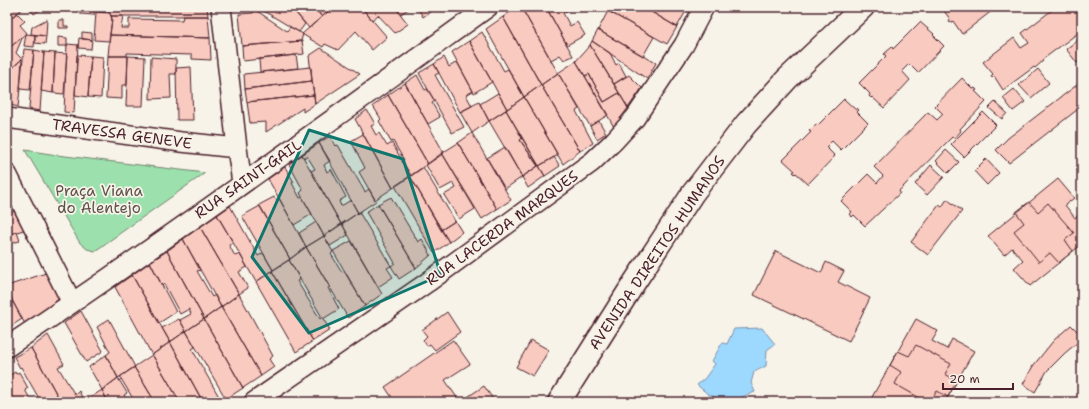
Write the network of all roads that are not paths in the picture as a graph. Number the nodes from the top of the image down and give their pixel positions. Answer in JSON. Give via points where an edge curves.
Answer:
{"nodes":[{"id":1,"x":222,"y":7,"type":"edge"},
{"id":2,"x":488,"y":7,"type":"edge"},
{"id":3,"x":704,"y":7,"type":"edge"},
{"id":4,"x":863,"y":7,"type":"edge"},
{"id":5,"x":7,"y":118,"type":"edge"},
{"id":6,"x":237,"y":148,"type":"junction"},
{"id":7,"x":7,"y":174,"type":"edge"},
{"id":8,"x":242,"y":183,"type":"junction"},
{"id":9,"x":72,"y":304,"type":"junction"},
{"id":10,"x":7,"y":347,"type":"edge"},
{"id":11,"x":254,"y":402,"type":"edge"},
{"id":12,"x":559,"y":402,"type":"edge"}],
"edges":[{"from":1,"to":6,"type":"street"},
{"from":2,"to":8,"type":"street","name":"RUA SAINT-GAIL"},
{"from":3,"to":11,"type":"street","name":"RUA LACERDA MARQUES","via":[[684,45],[635,118],[592,162],[428,282]]},
{"from":4,"to":12,"type":"main road","name":"AVENIDA DIREITOS HUMANOS","via":[[788,79],[741,131],[694,193]]},
{"from":5,"to":6,"type":"street","name":"TRAVESSA GENEVE"},
{"from":6,"to":8,"type":"street"},
{"from":7,"to":9,"type":"street"},
{"from":8,"to":9,"type":"street","name":"RUA SAINT-GAIL"},
{"from":9,"to":10,"type":"street","name":"RUA SAINT-GAIL"}]}
